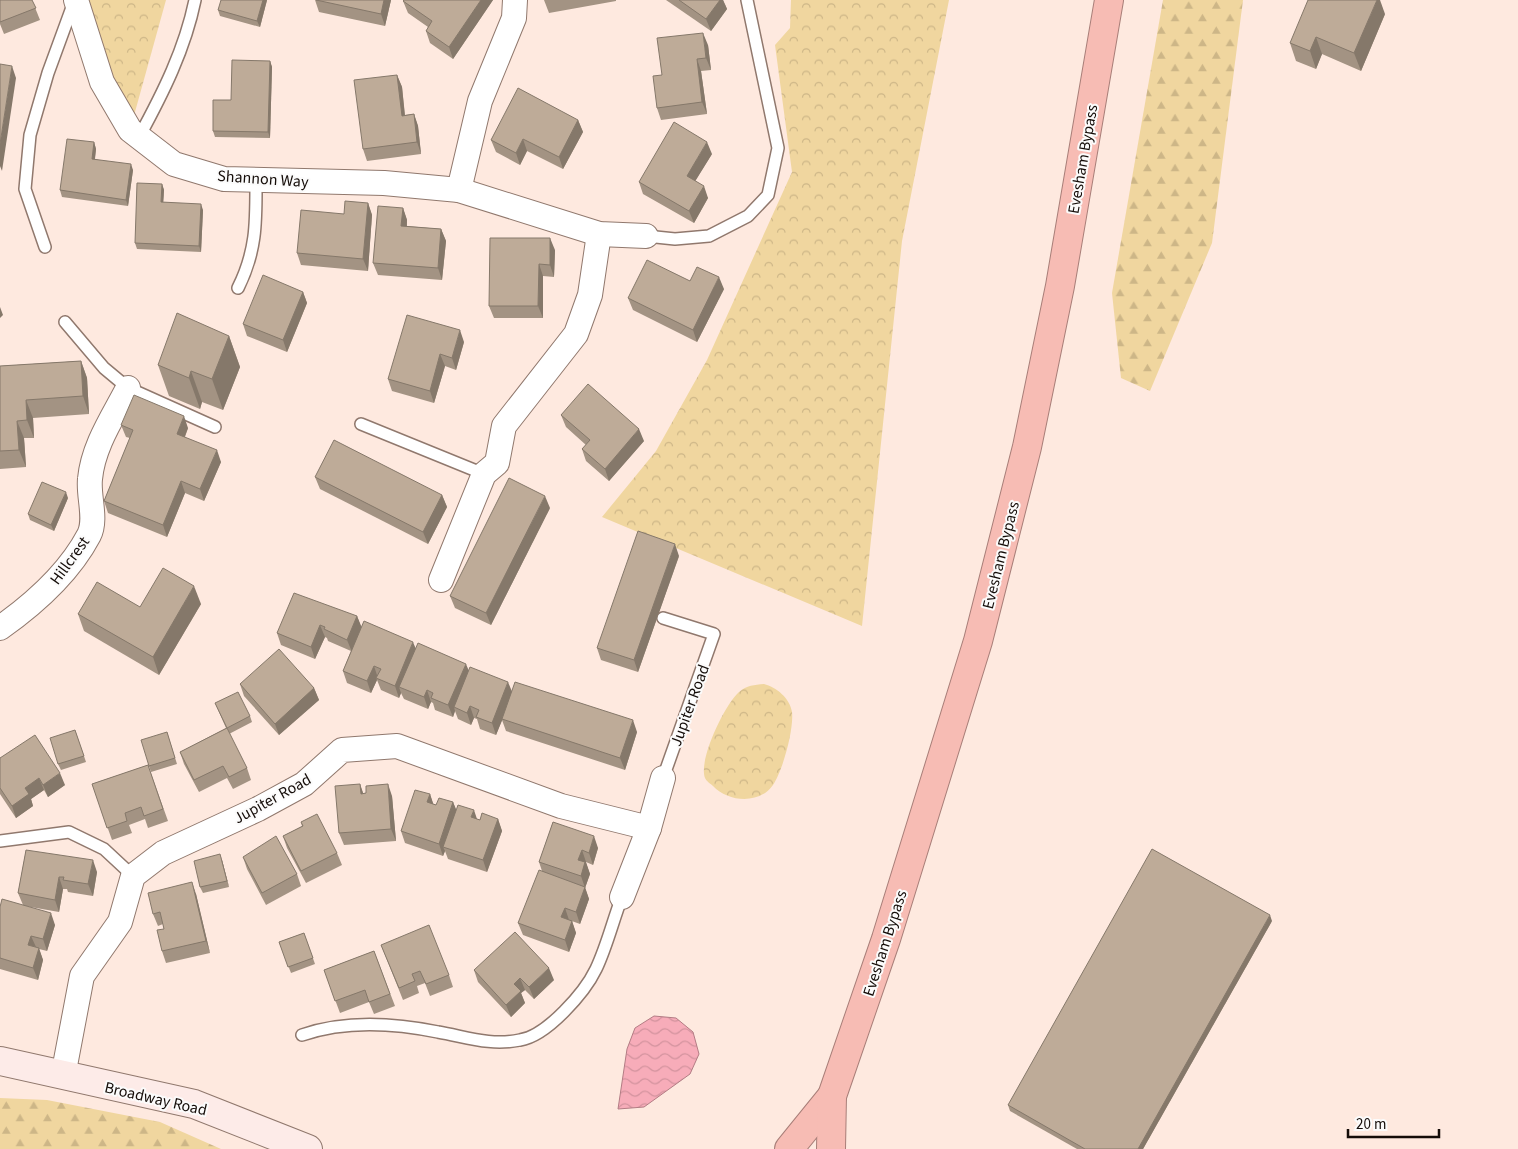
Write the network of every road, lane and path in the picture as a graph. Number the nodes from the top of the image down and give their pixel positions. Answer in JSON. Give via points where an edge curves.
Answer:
{"nodes":[{"id":1,"x":75,"y":0,"type":"edge"},
{"id":2,"x":195,"y":0,"type":"edge"},
{"id":3,"x":515,"y":0,"type":"edge"},
{"id":4,"x":747,"y":0,"type":"edge"},
{"id":5,"x":1109,"y":0,"type":"edge"},
{"id":6,"x":139,"y":137,"type":"junction"},
{"id":7,"x":256,"y":180,"type":"junction"},
{"id":8,"x":459,"y":190,"type":"junction"},
{"id":9,"x":598,"y":234,"type":"junction"},
{"id":10,"x":646,"y":236,"type":"joint"},
{"id":11,"x":45,"y":246,"type":"dead end"},
{"id":12,"x":238,"y":288,"type":"dead end"},
{"id":13,"x":65,"y":322,"type":"dead end"},
{"id":14,"x":128,"y":388,"type":"junction"},
{"id":15,"x":361,"y":424,"type":"dead end"},
{"id":16,"x":215,"y":427,"type":"dead end"},
{"id":17,"x":484,"y":474,"type":"junction"},
{"id":18,"x":442,"y":580,"type":"dead end"},
{"id":19,"x":663,"y":618,"type":"dead end"},
{"id":20,"x":0,"y":628,"type":"edge"},
{"id":21,"x":663,"y":778,"type":"joint"},
{"id":22,"x":649,"y":828,"type":"junction"},
{"id":23,"x":0,"y":841,"type":"edge"},
{"id":24,"x":133,"y":876,"type":"junction"},
{"id":25,"x":622,"y":897,"type":"joint"},
{"id":26,"x":302,"y":1035,"type":"dead end"},
{"id":27,"x":0,"y":1061,"type":"edge"},
{"id":28,"x":62,"y":1076,"type":"junction"},
{"id":29,"x":832,"y":1096,"type":"junction"},
{"id":30,"x":308,"y":1149,"type":"edge"},
{"id":31,"x":789,"y":1149,"type":"edge"},
{"id":32,"x":832,"y":1149,"type":"edge"}],
"edges":[{"from":1,"to":6,"type":"street","name":"Shannon Way","via":[[102,82],[130,130]]},
{"from":1,"to":11,"type":"lane","via":[[48,73],[30,135],[25,189]]},
{"from":2,"to":6,"type":"lane","via":[[189,29],[162,94]]},
{"from":3,"to":8,"type":"street","via":[[514,18],[480,101]]},
{"from":4,"to":10,"type":"lane","via":[[778,148],[768,194],[748,216],[709,236],[674,239]]},
{"from":5,"to":29,"type":"highway","name":"Evesham Bypass","via":[[1060,286],[1027,447],[980,632],[889,930]]},
{"from":6,"to":7,"type":"street","name":"Shannon Way","via":[[174,164],[224,179]]},
{"from":7,"to":8,"type":"street","name":"Shannon Way","via":[[384,183]]},
{"from":7,"to":12,"type":"lane","via":[[255,230],[249,266]]},
{"from":8,"to":9,"type":"street","name":"Shannon Way"},
{"from":9,"to":10,"type":"street","name":"Shannon Way"},
{"from":9,"to":17,"type":"street","via":[[590,295],[576,334],[504,426],[497,463]]},
{"from":13,"to":14,"type":"lane","via":[[104,368]]},
{"from":14,"to":16,"type":"lane"},
{"from":14,"to":20,"type":"street","name":"Hillcrest","via":[[97,448],[90,480],[90,534],[58,580]]},
{"from":15,"to":17,"type":"lane"},
{"from":17,"to":18,"type":"street"},
{"from":19,"to":21,"type":"lane","name":"Jupiter Road","via":[[714,634]]},
{"from":21,"to":22,"type":"street","name":"Jupiter Road"},
{"from":22,"to":24,"type":"street","name":"Jupiter Road","via":[[561,806],[397,746],[342,750],[304,784],[164,853]]},
{"from":22,"to":25,"type":"street","name":"Jupiter Road"},
{"from":23,"to":24,"type":"lane","via":[[69,832],[104,849]]},
{"from":24,"to":28,"type":"street","via":[[120,922],[82,976]]},
{"from":25,"to":26,"type":"lane","via":[[596,970],[559,1020],[522,1040],[480,1042],[381,1024],[324,1027]]},
{"from":27,"to":28,"type":"street","name":"Broadway Road"},
{"from":28,"to":30,"type":"street","name":"Broadway Road","via":[[194,1104]]},
{"from":29,"to":31,"type":"highway","name":"Evesham Bypass"},
{"from":29,"to":32,"type":"highway","name":"Evesham Bypass"}]}
